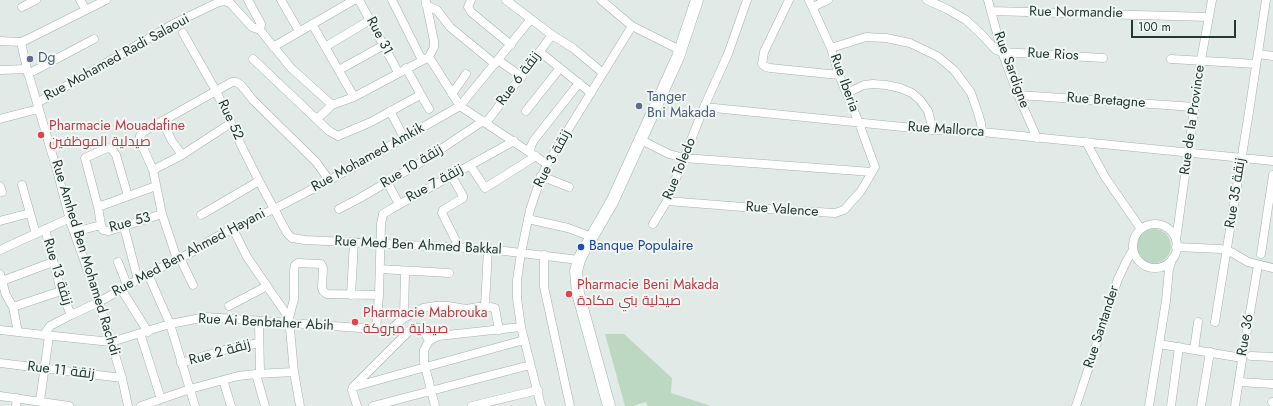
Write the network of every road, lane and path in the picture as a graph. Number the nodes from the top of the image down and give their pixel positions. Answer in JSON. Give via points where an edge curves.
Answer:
{"nodes":[{"id":1,"x":36,"y":0,"type":"edge"},
{"id":2,"x":80,"y":0,"type":"edge"},
{"id":3,"x":106,"y":0,"type":"edge"},
{"id":4,"x":248,"y":0,"type":"edge"},
{"id":5,"x":281,"y":0,"type":"edge"},
{"id":6,"x":354,"y":0,"type":"edge"},
{"id":7,"x":359,"y":0,"type":"edge"},
{"id":8,"x":392,"y":0,"type":"edge"},
{"id":9,"x":506,"y":0,"type":"edge"},
{"id":10,"x":601,"y":0,"type":"edge"},
{"id":11,"x":697,"y":0,"type":"edge"},
{"id":12,"x":747,"y":0,"type":"edge"},
{"id":13,"x":789,"y":0,"type":"edge"},
{"id":14,"x":828,"y":0,"type":"edge"},
{"id":15,"x":927,"y":0,"type":"edge"},
{"id":16,"x":988,"y":0,"type":"edge"},
{"id":17,"x":1212,"y":0,"type":"edge"},
{"id":18,"x":1266,"y":0,"type":"edge"},
{"id":19,"x":426,"y":2,"type":"edge"},
{"id":20,"x":811,"y":3,"type":"edge"},
{"id":21,"x":470,"y":4,"type":"edge"},
{"id":22,"x":22,"y":8,"type":"dead end"},
{"id":23,"x":86,"y":10,"type":"junction"},
{"id":24,"x":991,"y":12,"type":"junction"},
{"id":25,"x":1209,"y":17,"type":"junction"},
{"id":26,"x":531,"y":19,"type":"junction"},
{"id":27,"x":370,"y":20,"type":"junction"},
{"id":28,"x":312,"y":24,"type":"junction"},
{"id":29,"x":632,"y":26,"type":"junction"},
{"id":30,"x":260,"y":30,"type":"junction"},
{"id":31,"x":299,"y":31,"type":"junction"},
{"id":32,"x":183,"y":33,"type":"dead end"},
{"id":33,"x":552,"y":36,"type":"junction"},
{"id":34,"x":94,"y":39,"type":"dead end"},
{"id":35,"x":0,"y":40,"type":"edge"},
{"id":36,"x":21,"y":42,"type":"junction"},
{"id":37,"x":511,"y":44,"type":"junction"},
{"id":38,"x":384,"y":45,"type":"junction"},
{"id":39,"x":273,"y":47,"type":"junction"},
{"id":40,"x":325,"y":47,"type":"junction"},
{"id":41,"x":831,"y":48,"type":"junction"},
{"id":42,"x":680,"y":50,"type":"junction"},
{"id":43,"x":540,"y":52,"type":"junction"},
{"id":44,"x":1002,"y":52,"type":"junction"},
{"id":45,"x":1258,"y":54,"type":"junction"},
{"id":46,"x":1273,"y":56,"type":"edge"},
{"id":47,"x":426,"y":58,"type":"junction"},
{"id":48,"x":1103,"y":58,"type":"dead end"},
{"id":49,"x":1171,"y":58,"type":"dead end"},
{"id":50,"x":253,"y":59,"type":"dead end"},
{"id":51,"x":1201,"y":60,"type":"junction"},
{"id":52,"x":496,"y":62,"type":"junction"},
{"id":53,"x":1256,"y":64,"type":"junction"},
{"id":54,"x":560,"y":68,"type":"junction"},
{"id":55,"x":0,"y":70,"type":"edge"},
{"id":56,"x":339,"y":70,"type":"junction"},
{"id":57,"x":402,"y":70,"type":"junction"},
{"id":58,"x":27,"y":71,"type":"junction"},
{"id":59,"x":603,"y":72,"type":"junction"},
{"id":60,"x":466,"y":74,"type":"dead end"},
{"id":61,"x":839,"y":75,"type":"junction"},
{"id":62,"x":522,"y":77,"type":"junction"},
{"id":63,"x":579,"y":83,"type":"junction"},
{"id":64,"x":216,"y":90,"type":"junction"},
{"id":65,"x":590,"y":93,"type":"junction"},
{"id":66,"x":847,"y":93,"type":"junction"},
{"id":67,"x":452,"y":94,"type":"junction"},
{"id":68,"x":420,"y":95,"type":"junction"},
{"id":69,"x":1018,"y":95,"type":"junction"},
{"id":70,"x":354,"y":97,"type":"junction"},
{"id":71,"x":332,"y":105,"type":"junction"},
{"id":72,"x":37,"y":106,"type":"junction"},
{"id":73,"x":460,"y":106,"type":"junction"},
{"id":74,"x":704,"y":107,"type":"junction"},
{"id":75,"x":1195,"y":107,"type":"junction"},
{"id":76,"x":429,"y":109,"type":"dead end"},
{"id":77,"x":526,"y":110,"type":"dead end"},
{"id":78,"x":390,"y":111,"type":"junction"},
{"id":79,"x":0,"y":119,"type":"edge"},
{"id":80,"x":317,"y":119,"type":"junction"},
{"id":81,"x":162,"y":121,"type":"junction"},
{"id":82,"x":485,"y":122,"type":"junction"},
{"id":83,"x":232,"y":123,"type":"junction"},
{"id":84,"x":859,"y":123,"type":"junction"},
{"id":85,"x":933,"y":130,"type":"junction"},
{"id":86,"x":401,"y":132,"type":"dead end"},
{"id":87,"x":982,"y":132,"type":"junction"},
{"id":88,"x":1037,"y":138,"type":"junction"},
{"id":89,"x":641,"y":140,"type":"junction"},
{"id":90,"x":514,"y":141,"type":"junction"},
{"id":91,"x":1086,"y":142,"type":"junction"},
{"id":92,"x":1188,"y":153,"type":"junction"},
{"id":93,"x":533,"y":154,"type":"junction"},
{"id":94,"x":182,"y":155,"type":"junction"},
{"id":95,"x":684,"y":158,"type":"junction"},
{"id":96,"x":1242,"y":158,"type":"junction"},
{"id":97,"x":1273,"y":161,"type":"edge"},
{"id":98,"x":547,"y":164,"type":"junction"},
{"id":99,"x":470,"y":165,"type":"junction"},
{"id":100,"x":153,"y":170,"type":"junction"},
{"id":101,"x":874,"y":170,"type":"junction"},
{"id":102,"x":452,"y":175,"type":"junction"},
{"id":103,"x":1273,"y":175,"type":"edge"},
{"id":104,"x":541,"y":176,"type":"junction"},
{"id":105,"x":329,"y":180,"type":"junction"},
{"id":106,"x":259,"y":181,"type":"junction"},
{"id":107,"x":387,"y":182,"type":"junction"},
{"id":108,"x":22,"y":185,"type":"dead end"},
{"id":109,"x":156,"y":186,"type":"junction"},
{"id":110,"x":569,"y":187,"type":"dead end"},
{"id":111,"x":128,"y":196,"type":"junction"},
{"id":112,"x":668,"y":201,"type":"junction"},
{"id":113,"x":399,"y":204,"type":"junction"},
{"id":114,"x":98,"y":208,"type":"junction"},
{"id":115,"x":275,"y":208,"type":"junction"},
{"id":116,"x":339,"y":209,"type":"dead end"},
{"id":117,"x":30,"y":212,"type":"junction"},
{"id":118,"x":162,"y":214,"type":"junction"},
{"id":119,"x":200,"y":215,"type":"dead end"},
{"id":120,"x":70,"y":218,"type":"junction"},
{"id":121,"x":528,"y":219,"type":"junction"},
{"id":122,"x":0,"y":221,"type":"edge"},
{"id":123,"x":653,"y":224,"type":"dead end"},
{"id":124,"x":101,"y":225,"type":"junction"},
{"id":125,"x":124,"y":227,"type":"junction"},
{"id":126,"x":45,"y":229,"type":"junction"},
{"id":127,"x":233,"y":229,"type":"junction"},
{"id":128,"x":1141,"y":229,"type":"junction"},
{"id":129,"x":74,"y":232,"type":"junction"},
{"id":130,"x":36,"y":234,"type":"junction"},
{"id":131,"x":592,"y":237,"type":"junction"},
{"id":132,"x":354,"y":242,"type":"junction"},
{"id":133,"x":381,"y":243,"type":"junction"},
{"id":134,"x":1176,"y":244,"type":"junction"},
{"id":135,"x":459,"y":247,"type":"junction"},
{"id":136,"x":488,"y":249,"type":"junction"},
{"id":137,"x":0,"y":250,"type":"edge"},
{"id":138,"x":1133,"y":250,"type":"junction"},
{"id":139,"x":1227,"y":250,"type":"junction"},
{"id":140,"x":521,"y":253,"type":"junction"},
{"id":141,"x":1261,"y":254,"type":"dead end"},
{"id":142,"x":544,"y":255,"type":"junction"},
{"id":143,"x":179,"y":259,"type":"junction"},
{"id":144,"x":1172,"y":259,"type":"junction"},
{"id":145,"x":578,"y":260,"type":"junction"},
{"id":146,"x":53,"y":262,"type":"junction"},
{"id":147,"x":118,"y":262,"type":"dead end"},
{"id":148,"x":1258,"y":265,"type":"junction"},
{"id":149,"x":1273,"y":268,"type":"edge"},
{"id":150,"x":380,"y":269,"type":"junction"},
{"id":151,"x":405,"y":271,"type":"junction"},
{"id":152,"x":449,"y":273,"type":"dead end"},
{"id":153,"x":148,"y":274,"type":"junction"},
{"id":154,"x":1,"y":278,"type":"edge"},
{"id":155,"x":138,"y":280,"type":"junction"},
{"id":156,"x":193,"y":285,"type":"dead end"},
{"id":157,"x":267,"y":286,"type":"junction"},
{"id":158,"x":124,"y":287,"type":"junction"},
{"id":159,"x":62,"y":291,"type":"junction"},
{"id":160,"x":351,"y":295,"type":"junction"},
{"id":161,"x":379,"y":295,"type":"junction"},
{"id":162,"x":3,"y":296,"type":"edge"},
{"id":163,"x":99,"y":302,"type":"junction"},
{"id":164,"x":229,"y":306,"type":"dead end"},
{"id":165,"x":485,"y":306,"type":"junction"},
{"id":166,"x":13,"y":307,"type":"junction"},
{"id":167,"x":71,"y":314,"type":"junction"},
{"id":168,"x":404,"y":318,"type":"junction"},
{"id":169,"x":259,"y":321,"type":"junction"},
{"id":170,"x":290,"y":321,"type":"junction"},
{"id":171,"x":1198,"y":322,"type":"dead end"},
{"id":172,"x":1215,"y":322,"type":"dead end"},
{"id":173,"x":170,"y":324,"type":"junction"},
{"id":174,"x":521,"y":327,"type":"junction"},
{"id":175,"x":376,"y":329,"type":"junction"},
{"id":176,"x":0,"y":330,"type":"edge"},
{"id":177,"x":499,"y":330,"type":"junction"},
{"id":178,"x":18,"y":332,"type":"junction"},
{"id":179,"x":144,"y":333,"type":"junction"},
{"id":180,"x":46,"y":336,"type":"junction"},
{"id":181,"x":429,"y":340,"type":"junction"},
{"id":182,"x":524,"y":340,"type":"junction"},
{"id":183,"x":112,"y":342,"type":"junction"},
{"id":184,"x":259,"y":343,"type":"junction"},
{"id":185,"x":1159,"y":344,"type":"junction"},
{"id":186,"x":1179,"y":347,"type":"junction"},
{"id":187,"x":1194,"y":350,"type":"junction"},
{"id":188,"x":1210,"y":352,"type":"junction"},
{"id":189,"x":1251,"y":356,"type":"dead end"},
{"id":190,"x":1273,"y":357,"type":"edge"},
{"id":191,"x":1242,"y":358,"type":"junction"},
{"id":192,"x":0,"y":363,"type":"edge"},
{"id":193,"x":181,"y":363,"type":"junction"},
{"id":194,"x":530,"y":365,"type":"junction"},
{"id":195,"x":425,"y":367,"type":"junction"},
{"id":196,"x":45,"y":370,"type":"junction"},
{"id":197,"x":294,"y":372,"type":"junction"},
{"id":198,"x":258,"y":374,"type":"junction"},
{"id":199,"x":122,"y":378,"type":"junction"},
{"id":200,"x":223,"y":380,"type":"junction"},
{"id":201,"x":1238,"y":382,"type":"junction"},
{"id":202,"x":1273,"y":384,"type":"edge"},
{"id":203,"x":353,"y":387,"type":"junction"},
{"id":204,"x":190,"y":389,"type":"junction"},
{"id":205,"x":538,"y":390,"type":"junction"},
{"id":206,"x":430,"y":392,"type":"junction"},
{"id":207,"x":0,"y":396,"type":"edge"},
{"id":208,"x":161,"y":399,"type":"junction"},
{"id":209,"x":40,"y":401,"type":"junction"},
{"id":210,"x":17,"y":402,"type":"edge"},
{"id":211,"x":54,"y":405,"type":"edge"},
{"id":212,"x":69,"y":406,"type":"edge"},
{"id":213,"x":128,"y":406,"type":"edge"},
{"id":214,"x":141,"y":406,"type":"edge"},
{"id":215,"x":195,"y":406,"type":"edge"},
{"id":216,"x":231,"y":406,"type":"edge"},
{"id":217,"x":265,"y":406,"type":"edge"},
{"id":218,"x":300,"y":406,"type":"edge"},
{"id":219,"x":357,"y":406,"type":"edge"},
{"id":220,"x":373,"y":406,"type":"edge"},
{"id":221,"x":435,"y":406,"type":"edge"},
{"id":222,"x":472,"y":406,"type":"edge"},
{"id":223,"x":541,"y":406,"type":"edge"},
{"id":224,"x":570,"y":406,"type":"edge"},
{"id":225,"x":609,"y":406,"type":"edge"},
{"id":226,"x":1076,"y":406,"type":"edge"},
{"id":227,"x":1149,"y":406,"type":"edge"},
{"id":228,"x":1171,"y":406,"type":"edge"},
{"id":229,"x":1201,"y":406,"type":"edge"},
{"id":230,"x":1235,"y":406,"type":"edge"}],
"edges":[{"from":1,"to":22,"type":"street"},
{"from":2,"to":23,"type":"street"},
{"from":3,"to":23,"type":"street"},
{"from":4,"to":30,"type":"street","via":[[261,24]]},
{"from":5,"to":31,"type":"street"},
{"from":6,"to":28,"type":"street"},
{"from":7,"to":27,"type":"street","name":"Rue 31"},
{"from":8,"to":47,"type":"street"},
{"from":9,"to":26,"type":"street"},
{"from":10,"to":29,"type":"street"},
{"from":11,"to":42,"type":"main road"},
{"from":12,"to":74,"type":"street","name":"Rue Toledo","via":[[728,54]]},
{"from":13,"to":61,"type":"street","via":[[764,52],[762,64],[770,68]]},
{"from":14,"to":20,"type":"street"},
{"from":15,"to":44,"type":"street","via":[[966,20],[996,50]]},
{"from":16,"to":24,"type":"street","name":"Rue Sardigne"},
{"from":17,"to":25,"type":"street","name":"Rue de la Province"},
{"from":18,"to":45,"type":"street"},
{"from":19,"to":47,"type":"street","via":[[434,41],[434,48]]},
{"from":19,"to":52,"type":"street","via":[[437,10],[450,27]]},
{"from":20,"to":41,"type":"street","name":"Rue Iberia"},
{"from":21,"to":37,"type":"street","via":[[471,12]]},
{"from":23,"to":36,"type":"street"},
{"from":24,"to":25,"type":"street","name":"Rue Normandie"},
{"from":24,"to":44,"type":"street","name":"Rue Sardigne"},
{"from":25,"to":51,"type":"street","name":"Rue de la Province"},
{"from":26,"to":33,"type":"street"},
{"from":26,"to":37,"type":"street","name":"Rue Mohamed Amkik"},
{"from":27,"to":38,"type":"street","name":"Rue 31"},
{"from":27,"to":40,"type":"street"},
{"from":28,"to":31,"type":"street"},
{"from":28,"to":40,"type":"street"},
{"from":29,"to":42,"type":"street"},
{"from":29,"to":59,"type":"street","name":"Rue 3 زنقة"},
{"from":30,"to":39,"type":"street"},
{"from":30,"to":72,"type":"street","name":"Rue Mohamed Radi Salaoui","via":[[252,27],[230,3],[219,2],[177,22]]},
{"from":31,"to":39,"type":"street"},
{"from":32,"to":64,"type":"street","name":"Rue 52"},
{"from":33,"to":43,"type":"street","name":"Rue 6 زنقة"},
{"from":33,"to":59,"type":"street","via":[[573,48]]},
{"from":34,"to":58,"type":"street"},
{"from":35,"to":36,"type":"street"},
{"from":36,"to":58,"type":"street","name":"Rue Amhed Ben Mohamed Rachdi"},
{"from":37,"to":52,"type":"street","name":"Rue Mohamed Amkik"},
{"from":38,"to":56,"type":"street"},
{"from":38,"to":57,"type":"street","name":"Rue 31"},
{"from":39,"to":71,"type":"street","via":[[291,68]]},
{"from":40,"to":56,"type":"street"},
{"from":41,"to":61,"type":"street","name":"Rue Iberia"},
{"from":41,"to":87,"type":"street","via":[[866,38],[886,38],[910,43],[938,56],[961,78],[971,93]]},
{"from":42,"to":89,"type":"main road"},
{"from":43,"to":54,"type":"street"},
{"from":43,"to":62,"type":"street","name":"Rue 6 زنقة"},
{"from":44,"to":48,"type":"street","name":"Rue Rios"},
{"from":44,"to":69,"type":"street","name":"Rue Sardigne"},
{"from":45,"to":46,"type":"street"},
{"from":45,"to":53,"type":"street"},
{"from":47,"to":57,"type":"street"},
{"from":47,"to":67,"type":"street"},
{"from":49,"to":51,"type":"street"},
{"from":50,"to":80,"type":"street"},
{"from":51,"to":53,"type":"street"},
{"from":51,"to":75,"type":"street","name":"Rue de la Province"},
{"from":52,"to":62,"type":"street"},
{"from":52,"to":73,"type":"street","name":"Rue Mohamed Amkik"},
{"from":53,"to":96,"type":"street","name":"Rue 35 زنقة"},
{"from":54,"to":63,"type":"street"},
{"from":54,"to":77,"type":"street"},
{"from":55,"to":58,"type":"street"},
{"from":56,"to":70,"type":"street"},
{"from":57,"to":68,"type":"street","name":"Rue 31"},
{"from":57,"to":70,"type":"street"},
{"from":58,"to":72,"type":"street","name":"Rue Amhed Ben Mohamed Rachdi"},
{"from":59,"to":65,"type":"street","name":"Rue 3 زنقة"},
{"from":60,"to":67,"type":"street"},
{"from":61,"to":66,"type":"street","name":"Rue Iberia"},
{"from":62,"to":82,"type":"street","name":"Rue 6 زنقة"},
{"from":63,"to":65,"type":"street"},
{"from":63,"to":93,"type":"street","via":[[534,140],[531,146]]},
{"from":64,"to":81,"type":"street"},
{"from":64,"to":83,"type":"street","name":"Rue 52"},
{"from":64,"to":105,"type":"street","via":[[234,81],[242,85],[253,100],[316,162]]},
{"from":65,"to":98,"type":"street","name":"Rue 3 زنقة"},
{"from":66,"to":84,"type":"street","name":"Rue Iberia"},
{"from":66,"to":85,"type":"street","via":[[873,84],[886,84],[912,93],[928,111]]},
{"from":67,"to":73,"type":"street"},
{"from":68,"to":76,"type":"street","name":"Rue 31"},
{"from":68,"to":78,"type":"street"},
{"from":69,"to":75,"type":"street","name":"Rue Bretagne"},
{"from":69,"to":88,"type":"street","name":"Rue Sardigne"},
{"from":70,"to":71,"type":"street"},
{"from":71,"to":80,"type":"street"},
{"from":72,"to":79,"type":"street","name":"Rue Mohamed Radi Salaoui"},
{"from":72,"to":120,"type":"street","name":"Rue Amhed Ben Mohamed Rachdi"},
{"from":73,"to":82,"type":"street"},
{"from":73,"to":105,"type":"street","name":"Rue Mohamed Amkik"},
{"from":74,"to":84,"type":"street","name":"Rue Mallorca"},
{"from":74,"to":95,"type":"street","name":"Rue Toledo"},
{"from":75,"to":92,"type":"street","name":"Rue de la Province"},
{"from":78,"to":80,"type":"street","via":[[338,136]]},
{"from":78,"to":86,"type":"street"},
{"from":81,"to":94,"type":"street"},
{"from":81,"to":100,"type":"street","via":[[140,136]]},
{"from":82,"to":90,"type":"street"},
{"from":82,"to":107,"type":"street","name":"Rue 10 زنقة"},
{"from":83,"to":94,"type":"street"},
{"from":83,"to":106,"type":"street","name":"Rue 52"},
{"from":84,"to":85,"type":"street","name":"Rue Mallorca"},
{"from":84,"to":101,"type":"street","name":"Rue Iberia"},
{"from":85,"to":87,"type":"street","name":"Rue Mallorca"},
{"from":87,"to":88,"type":"street","name":"Rue Mallorca"},
{"from":88,"to":91,"type":"street","name":"Rue Mallorca"},
{"from":89,"to":95,"type":"street","via":[[669,154]]},
{"from":89,"to":131,"type":"main road","via":[[612,202]]},
{"from":90,"to":93,"type":"street"},
{"from":90,"to":99,"type":"street","name":"Rue 7 زنقة"},
{"from":91,"to":92,"type":"street","name":"Rue Mallorca"},
{"from":91,"to":128,"type":"street","via":[[1105,177]]},
{"from":92,"to":96,"type":"street","name":"Rue Mallorca"},
{"from":92,"to":134,"type":"street","name":"Rue de la Province"},
{"from":93,"to":98,"type":"street"},
{"from":93,"to":99,"type":"street","via":[[485,188]]},
{"from":94,"to":100,"type":"street"},
{"from":95,"to":101,"type":"street"},
{"from":95,"to":112,"type":"street","name":"Rue Toledo"},
{"from":96,"to":97,"type":"street","name":"Rue Mallorca"},
{"from":96,"to":139,"type":"street","name":"Rue 35 زنقة"},
{"from":98,"to":104,"type":"street","name":"Rue 3 زنقة"},
{"from":99,"to":102,"type":"street","name":"Rue 7 زنقة"},
{"from":100,"to":109,"type":"street"},
{"from":101,"to":112,"type":"street","name":"Rue Valence","via":[[855,199],[838,213]]},
{"from":102,"to":113,"type":"street","name":"Rue 7 زنقة"},
{"from":102,"to":135,"type":"street","via":[[464,196],[442,213]]},
{"from":103,"to":141,"type":"street"},
{"from":104,"to":110,"type":"street"},
{"from":104,"to":121,"type":"street","name":"Rue 3 زنقة"},
{"from":105,"to":115,"type":"street","name":"Rue Mohamed Amkik"},
{"from":106,"to":115,"type":"street","name":"Rue 52"},
{"from":106,"to":119,"type":"street"},
{"from":107,"to":113,"type":"street"},
{"from":107,"to":116,"type":"street","name":"Rue 10 زنقة"},
{"from":108,"to":117,"type":"street"},
{"from":109,"to":111,"type":"street","name":"Rue 53"},
{"from":109,"to":118,"type":"street"},
{"from":111,"to":114,"type":"street","name":"Rue 53"},
{"from":111,"to":114,"type":"street","via":[[116,152],[108,148],[85,158]]},
{"from":112,"to":123,"type":"street","name":"Rue Toledo"},
{"from":113,"to":133,"type":"street","name":"Rue 7 زنقة","via":[[383,214]]},
{"from":114,"to":124,"type":"street"},
{"from":115,"to":127,"type":"street","name":"Rue Med Ben Ahmed Hayani"},
{"from":115,"to":132,"type":"street","name":"Rue Med Ben Ahmed Bakkal","via":[[292,238]]},
{"from":117,"to":122,"type":"street"},
{"from":117,"to":130,"type":"street"},
{"from":118,"to":125,"type":"street","name":"Rue 53"},
{"from":118,"to":143,"type":"street"},
{"from":120,"to":126,"type":"street"},
{"from":120,"to":129,"type":"street","name":"Rue Amhed Ben Mohamed Rachdi"},
{"from":121,"to":131,"type":"street","via":[[568,228]]},
{"from":121,"to":140,"type":"street","name":"Rue 3 زنقة"},
{"from":124,"to":125,"type":"street","name":"Rue 53","via":[[102,230],[106,232]]},
{"from":124,"to":129,"type":"street"},
{"from":125,"to":155,"type":"street"},
{"from":126,"to":130,"type":"street"},
{"from":126,"to":146,"type":"street","name":"Rue 13 زنقة"},
{"from":127,"to":143,"type":"street","name":"Rue Med Ben Ahmed Hayani"},
{"from":127,"to":157,"type":"street","via":[[247,257]]},
{"from":128,"to":134,"type":"street","via":[[1152,225],[1164,227],[1169,230]]},
{"from":128,"to":138,"type":"street","via":[[1134,238]]},
{"from":129,"to":163,"type":"street","name":"Rue Amhed Ben Mohamed Rachdi"},
{"from":130,"to":137,"type":"street"},
{"from":131,"to":145,"type":"main road"},
{"from":132,"to":133,"type":"street","name":"Rue Med Ben Ahmed Bakkal"},
{"from":132,"to":160,"type":"street"},
{"from":133,"to":135,"type":"street","name":"Rue Med Ben Ahmed Bakkal"},
{"from":133,"to":150,"type":"street"},
{"from":134,"to":139,"type":"street"},
{"from":134,"to":144,"type":"street"},
{"from":135,"to":136,"type":"street","name":"Rue Med Ben Ahmed Bakkal"},
{"from":136,"to":140,"type":"street","name":"Rue Med Ben Ahmed Bakkal"},
{"from":136,"to":165,"type":"street"},
{"from":138,"to":144,"type":"street","via":[[1139,261],[1150,267],[1162,266]]},
{"from":138,"to":226,"type":"street","name":"Rue Santander","via":[[1118,279]]},
{"from":139,"to":148,"type":"street"},
{"from":139,"to":172,"type":"street","name":"Rue 35 زنقة"},
{"from":140,"to":142,"type":"street","name":"Rue Med Ben Ahmed Bakkal"},
{"from":140,"to":174,"type":"street","name":"Rue 3 زنقة","via":[[517,298]]},
{"from":142,"to":145,"type":"street","name":"Rue Med Ben Ahmed Bakkal"},
{"from":142,"to":224,"type":"street","via":[[544,287]]},
{"from":143,"to":153,"type":"street","name":"Rue Med Ben Ahmed Hayani"},
{"from":143,"to":156,"type":"street"},
{"from":144,"to":185,"type":"street"},
{"from":145,"to":225,"type":"main road","via":[[578,292]]},
{"from":146,"to":154,"type":"street"},
{"from":146,"to":159,"type":"street","name":"Rue 13 زنقة"},
{"from":147,"to":158,"type":"street"},
{"from":148,"to":149,"type":"street"},
{"from":148,"to":191,"type":"street","name":"Rue 36"},
{"from":150,"to":151,"type":"street"},
{"from":150,"to":161,"type":"street"},
{"from":151,"to":152,"type":"street"},
{"from":151,"to":168,"type":"street"},
{"from":153,"to":155,"type":"street","name":"Rue Med Ben Ahmed Hayani"},
{"from":153,"to":173,"type":"street"},
{"from":154,"to":162,"type":"street"},
{"from":155,"to":158,"type":"street","name":"Rue Med Ben Ahmed Hayani"},
{"from":157,"to":164,"type":"street"},
{"from":157,"to":170,"type":"street"},
{"from":158,"to":163,"type":"street","name":"Rue Med Ben Ahmed Hayani"},
{"from":158,"to":179,"type":"street"},
{"from":159,"to":166,"type":"street"},
{"from":159,"to":167,"type":"street","name":"Rue 13 زنقة"},
{"from":160,"to":161,"type":"street"},
{"from":160,"to":170,"type":"street","via":[[324,293],[324,268],[321,264],[298,263],[294,271],[294,299]]},
{"from":161,"to":175,"type":"street"},
{"from":162,"to":166,"type":"street"},
{"from":163,"to":167,"type":"street","name":"Rue Med Ben Ahmed Hayani"},
{"from":163,"to":183,"type":"street","name":"Rue Amhed Ben Mohamed Rachdi"},
{"from":165,"to":168,"type":"street","name":"Rue Ai Benbtaher Abih","via":[[466,309],[431,306]]},
{"from":165,"to":177,"type":"street","via":[[495,308]]},
{"from":166,"to":178,"type":"street"},
{"from":167,"to":180,"type":"street","name":"Rue Med Ben Ahmed Hayani","via":[[50,326]]},
{"from":168,"to":175,"type":"street","name":"Rue Ai Benbtaher Abih","via":[[390,329]]},
{"from":169,"to":170,"type":"street","name":"Rue Ai Benbtaher Abih"},
{"from":169,"to":173,"type":"street","name":"Rue Ai Benbtaher Abih","via":[[206,317]]},
{"from":169,"to":184,"type":"street"},
{"from":170,"to":175,"type":"street","name":"Rue Ai Benbtaher Abih"},
{"from":170,"to":197,"type":"street"},
{"from":171,"to":187,"type":"street"},
{"from":173,"to":179,"type":"street","name":"Rue Ai Benbtaher Abih"},
{"from":173,"to":193,"type":"street"},
{"from":174,"to":177,"type":"street"},
{"from":174,"to":182,"type":"street","name":"Rue 3 زنقة"},
{"from":176,"to":178,"type":"street"},
{"from":177,"to":181,"type":"street","via":[[438,336]]},
{"from":178,"to":180,"type":"street"},
{"from":179,"to":183,"type":"street","name":"Rue Ai Benbtaher Abih"},
{"from":179,"to":208,"type":"street"},
{"from":180,"to":183,"type":"street"},
{"from":180,"to":196,"type":"street"},
{"from":181,"to":195,"type":"street","via":[[424,350]]},
{"from":181,"to":203,"type":"street","via":[[422,329],[412,329]]},
{"from":182,"to":194,"type":"street","name":"Rue 3 زنقة"},
{"from":182,"to":195,"type":"street"},
{"from":183,"to":199,"type":"street","name":"Rue Amhed Ben Mohamed Rachdi"},
{"from":184,"to":193,"type":"street","name":"Rue 2 زنقة","via":[[231,348]]},
{"from":184,"to":198,"type":"street"},
{"from":185,"to":186,"type":"street"},
{"from":185,"to":227,"type":"street"},
{"from":186,"to":187,"type":"street"},
{"from":186,"to":228,"type":"street"},
{"from":187,"to":188,"type":"street"},
{"from":188,"to":191,"type":"street"},
{"from":188,"to":229,"type":"street"},
{"from":189,"to":190,"type":"street"},
{"from":191,"to":201,"type":"street","name":"Rue 36"},
{"from":192,"to":196,"type":"street","name":"Rue 11 زنقة"},
{"from":193,"to":204,"type":"street"},
{"from":194,"to":205,"type":"street","name":"Rue 3 زنقة"},
{"from":194,"to":206,"type":"street"},
{"from":195,"to":203,"type":"street"},
{"from":195,"to":206,"type":"street"},
{"from":196,"to":199,"type":"street","name":"Rue 11 زنقة"},
{"from":196,"to":209,"type":"street"},
{"from":197,"to":198,"type":"street"},
{"from":197,"to":218,"type":"street"},
{"from":198,"to":200,"type":"street"},
{"from":198,"to":217,"type":"street"},
{"from":199,"to":213,"type":"street","name":"Rue Amhed Ben Mohamed Rachdi"},
{"from":200,"to":204,"type":"street"},
{"from":200,"to":216,"type":"street"},
{"from":201,"to":202,"type":"street"},
{"from":201,"to":230,"type":"street","name":"Rue 36"},
{"from":203,"to":219,"type":"street"},
{"from":204,"to":208,"type":"street"},
{"from":204,"to":215,"type":"street"},
{"from":205,"to":222,"type":"street"},
{"from":205,"to":223,"type":"street","name":"Rue 3 زنقة"},
{"from":206,"to":220,"type":"street"},
{"from":206,"to":221,"type":"street"},
{"from":207,"to":210,"type":"street"},
{"from":208,"to":214,"type":"street"},
{"from":209,"to":210,"type":"street"},
{"from":209,"to":211,"type":"street"},
{"from":211,"to":212,"type":"street"}]}
